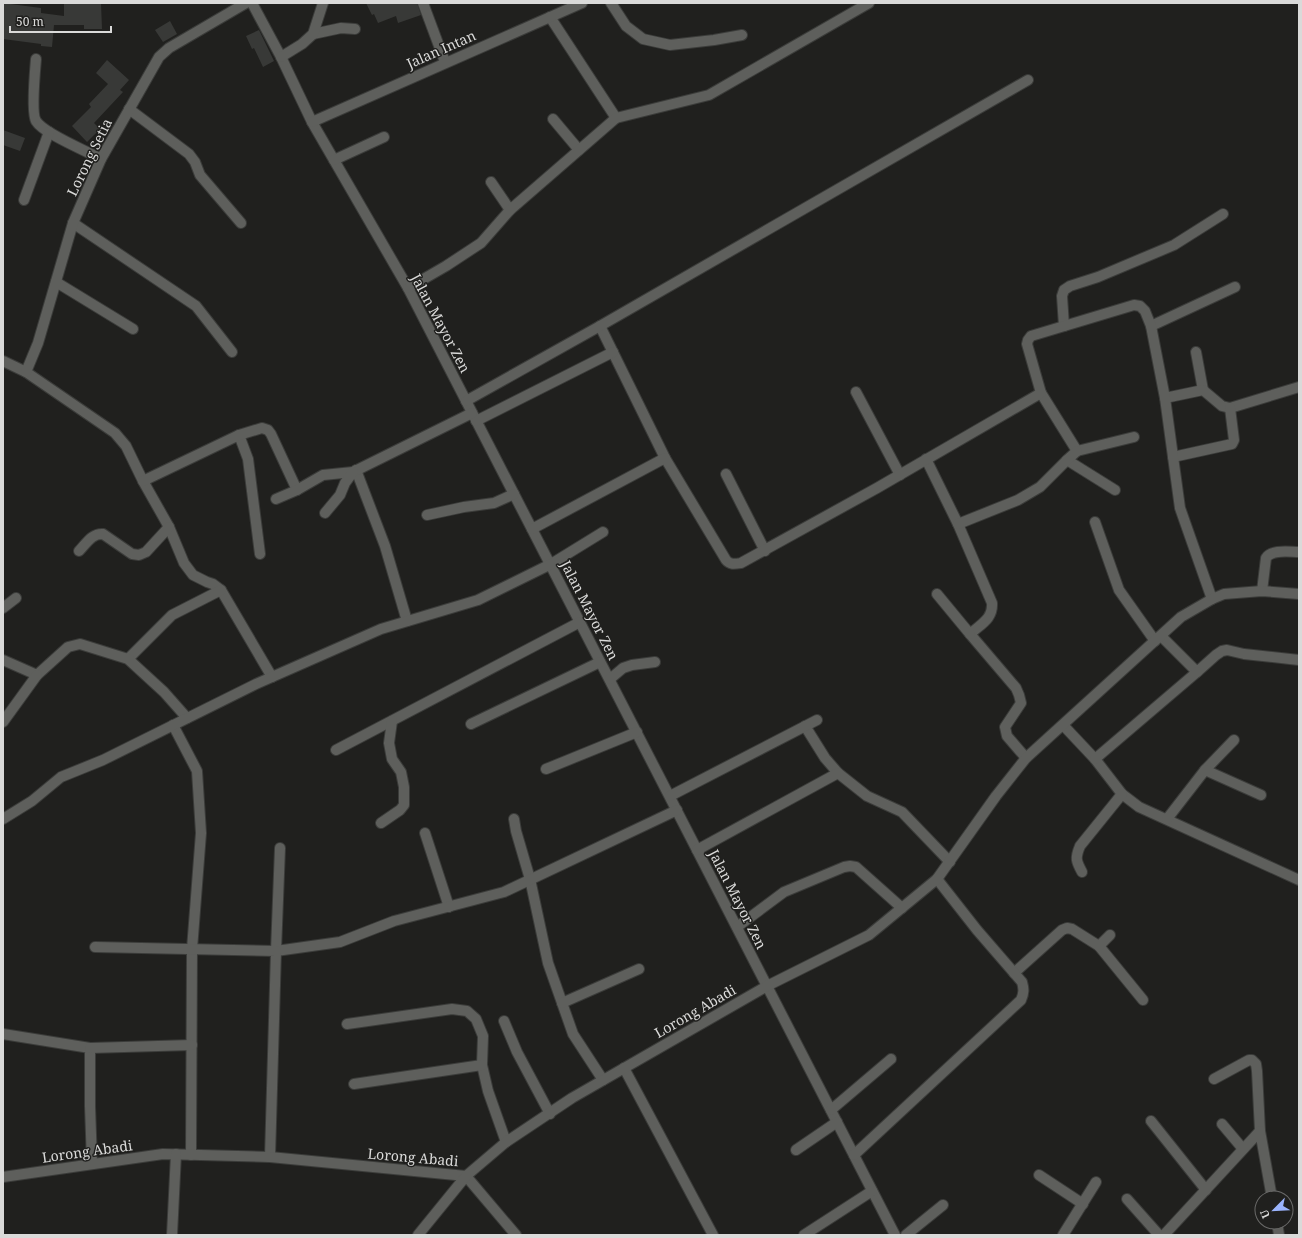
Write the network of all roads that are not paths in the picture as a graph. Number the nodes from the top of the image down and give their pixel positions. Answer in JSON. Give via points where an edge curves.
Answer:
{"nodes":[{"id":1,"x":246,"y":3,"type":"edge"},
{"id":2,"x":252,"y":3,"type":"edge"},
{"id":3,"x":322,"y":3,"type":"edge"},
{"id":4,"x":423,"y":3,"type":"edge"},
{"id":5,"x":581,"y":3,"type":"edge"},
{"id":6,"x":611,"y":3,"type":"edge"},
{"id":7,"x":869,"y":3,"type":"edge"},
{"id":8,"x":550,"y":17,"type":"junction"},
{"id":9,"x":355,"y":29,"type":"dead end"},
{"id":10,"x":313,"y":34,"type":"junction"},
{"id":11,"x":742,"y":35,"type":"dead end"},
{"id":12,"x":281,"y":57,"type":"junction"},
{"id":13,"x":36,"y":59,"type":"dead end"},
{"id":14,"x":445,"y":62,"type":"junction"},
{"id":15,"x":1028,"y":80,"type":"dead end"},
{"id":16,"x":130,"y":109,"type":"junction"},
{"id":17,"x":616,"y":118,"type":"junction"},
{"id":18,"x":552,"y":119,"type":"dead end"},
{"id":19,"x":312,"y":122,"type":"junction"},
{"id":20,"x":49,"y":132,"type":"junction"},
{"id":21,"x":384,"y":137,"type":"dead end"},
{"id":22,"x":579,"y":150,"type":"junction"},
{"id":23,"x":101,"y":158,"type":"junction"},
{"id":24,"x":334,"y":160,"type":"junction"},
{"id":25,"x":491,"y":182,"type":"dead end"},
{"id":26,"x":24,"y":200,"type":"dead end"},
{"id":27,"x":510,"y":210,"type":"junction"},
{"id":28,"x":1223,"y":214,"type":"dead end"},
{"id":29,"x":73,"y":223,"type":"junction"},
{"id":30,"x":241,"y":223,"type":"dead end"},
{"id":31,"x":56,"y":282,"type":"junction"},
{"id":32,"x":1235,"y":287,"type":"dead end"},
{"id":33,"x":408,"y":288,"type":"junction"},
{"id":34,"x":600,"y":326,"type":"junction"},
{"id":35,"x":1064,"y":326,"type":"junction"},
{"id":36,"x":1151,"y":326,"type":"junction"},
{"id":37,"x":133,"y":329,"type":"dead end"},
{"id":38,"x":232,"y":352,"type":"dead end"},
{"id":39,"x":613,"y":352,"type":"junction"},
{"id":40,"x":1196,"y":352,"type":"dead end"},
{"id":41,"x":3,"y":361,"type":"edge"},
{"id":42,"x":26,"y":372,"type":"junction"},
{"id":43,"x":1299,"y":387,"type":"edge"},
{"id":44,"x":1203,"y":390,"type":"junction"},
{"id":45,"x":856,"y":392,"type":"dead end"},
{"id":46,"x":1042,"y":393,"type":"junction"},
{"id":47,"x":1165,"y":398,"type":"junction"},
{"id":48,"x":466,"y":401,"type":"junction"},
{"id":49,"x":1230,"y":408,"type":"junction"},
{"id":50,"x":474,"y":417,"type":"junction"},
{"id":51,"x":239,"y":435,"type":"junction"},
{"id":52,"x":1134,"y":436,"type":"dead end"},
{"id":53,"x":1077,"y":451,"type":"junction"},
{"id":54,"x":1173,"y":456,"type":"junction"},
{"id":55,"x":666,"y":458,"type":"junction"},
{"id":56,"x":926,"y":459,"type":"junction"},
{"id":57,"x":1067,"y":460,"type":"junction"},
{"id":58,"x":355,"y":471,"type":"junction"},
{"id":59,"x":726,"y":474,"type":"dead end"},
{"id":60,"x":900,"y":475,"type":"junction"},
{"id":61,"x":143,"y":480,"type":"junction"},
{"id":62,"x":297,"y":490,"type":"junction"},
{"id":63,"x":1115,"y":490,"type":"dead end"},
{"id":64,"x":514,"y":494,"type":"junction"},
{"id":65,"x":276,"y":499,"type":"dead end"},
{"id":66,"x":325,"y":513,"type":"dead end"},
{"id":67,"x":427,"y":515,"type":"dead end"},
{"id":68,"x":1095,"y":522,"type":"dead end"},
{"id":69,"x":958,"y":524,"type":"junction"},
{"id":70,"x":168,"y":527,"type":"junction"},
{"id":71,"x":532,"y":529,"type":"junction"},
{"id":72,"x":603,"y":532,"type":"dead end"},
{"id":73,"x":79,"y":551,"type":"dead end"},
{"id":74,"x":765,"y":551,"type":"junction"},
{"id":75,"x":1299,"y":552,"type":"edge"},
{"id":76,"x":260,"y":554,"type":"dead end"},
{"id":77,"x":551,"y":564,"type":"junction"},
{"id":78,"x":221,"y":590,"type":"junction"},
{"id":79,"x":1262,"y":591,"type":"junction"},
{"id":80,"x":937,"y":594,"type":"dead end"},
{"id":81,"x":1299,"y":594,"type":"edge"},
{"id":82,"x":16,"y":598,"type":"dead end"},
{"id":83,"x":1212,"y":600,"type":"junction"},
{"id":84,"x":3,"y":608,"type":"edge"},
{"id":85,"x":407,"y":621,"type":"junction"},
{"id":86,"x":580,"y":622,"type":"junction"},
{"id":87,"x":970,"y":634,"type":"junction"},
{"id":88,"x":1158,"y":638,"type":"junction"},
{"id":89,"x":128,"y":659,"type":"junction"},
{"id":90,"x":3,"y":660,"type":"edge"},
{"id":91,"x":1299,"y":660,"type":"edge"},
{"id":92,"x":600,"y":662,"type":"junction"},
{"id":93,"x":655,"y":662,"type":"dead end"},
{"id":94,"x":1197,"y":672,"type":"junction"},
{"id":95,"x":37,"y":675,"type":"junction"},
{"id":96,"x":272,"y":677,"type":"junction"},
{"id":97,"x":610,"y":679,"type":"junction"},
{"id":98,"x":187,"y":718,"type":"junction"},
{"id":99,"x":818,"y":720,"type":"dead end"},
{"id":100,"x":392,"y":721,"type":"junction"},
{"id":101,"x":3,"y":722,"type":"edge"},
{"id":102,"x":471,"y":724,"type":"dead end"},
{"id":103,"x":173,"y":725,"type":"junction"},
{"id":104,"x":1063,"y":725,"type":"junction"},
{"id":105,"x":805,"y":726,"type":"junction"},
{"id":106,"x":636,"y":732,"type":"junction"},
{"id":107,"x":1234,"y":740,"type":"dead end"},
{"id":108,"x":336,"y":750,"type":"dead end"},
{"id":109,"x":1026,"y":758,"type":"junction"},
{"id":110,"x":1095,"y":759,"type":"junction"},
{"id":111,"x":546,"y":769,"type":"dead end"},
{"id":112,"x":1205,"y":770,"type":"junction"},
{"id":113,"x":838,"y":773,"type":"junction"},
{"id":114,"x":1122,"y":794,"type":"junction"},
{"id":115,"x":1261,"y":795,"type":"dead end"},
{"id":116,"x":670,"y":796,"type":"junction"},
{"id":117,"x":677,"y":810,"type":"junction"},
{"id":118,"x":514,"y":818,"type":"dead end"},
{"id":119,"x":3,"y":819,"type":"edge"},
{"id":120,"x":1167,"y":819,"type":"junction"},
{"id":121,"x":381,"y":823,"type":"dead end"},
{"id":122,"x":426,"y":833,"type":"dead end"},
{"id":123,"x":280,"y":848,"type":"dead end"},
{"id":124,"x":697,"y":850,"type":"junction"},
{"id":125,"x":950,"y":862,"type":"junction"},
{"id":126,"x":1082,"y":872,"type":"dead end"},
{"id":127,"x":937,"y":879,"type":"junction"},
{"id":128,"x":530,"y":880,"type":"junction"},
{"id":129,"x":1299,"y":880,"type":"edge"},
{"id":130,"x":449,"y":906,"type":"junction"},
{"id":131,"x":902,"y":908,"type":"junction"},
{"id":132,"x":737,"y":926,"type":"junction"},
{"id":133,"x":1110,"y":935,"type":"dead end"},
{"id":134,"x":1099,"y":946,"type":"junction"},
{"id":135,"x":95,"y":947,"type":"dead end"},
{"id":136,"x":192,"y":949,"type":"junction"},
{"id":137,"x":276,"y":952,"type":"junction"},
{"id":138,"x":639,"y":969,"type":"dead end"},
{"id":139,"x":1014,"y":973,"type":"junction"},
{"id":140,"x":767,"y":986,"type":"junction"},
{"id":141,"x":1143,"y":1000,"type":"dead end"},
{"id":142,"x":562,"y":1003,"type":"junction"},
{"id":143,"x":504,"y":1021,"type":"dead end"},
{"id":144,"x":347,"y":1024,"type":"dead end"},
{"id":145,"x":3,"y":1034,"type":"edge"},
{"id":146,"x":192,"y":1045,"type":"junction"},
{"id":147,"x":90,"y":1048,"type":"junction"},
{"id":148,"x":892,"y":1059,"type":"dead end"},
{"id":149,"x":482,"y":1065,"type":"junction"},
{"id":150,"x":624,"y":1068,"type":"junction"},
{"id":151,"x":1214,"y":1078,"type":"dead end"},
{"id":152,"x":603,"y":1080,"type":"junction"},
{"id":153,"x":354,"y":1084,"type":"dead end"},
{"id":154,"x":831,"y":1110,"type":"junction"},
{"id":155,"x":550,"y":1114,"type":"junction"},
{"id":156,"x":1151,"y":1121,"type":"dead end"},
{"id":157,"x":837,"y":1122,"type":"junction"},
{"id":158,"x":1222,"y":1124,"type":"dead end"},
{"id":159,"x":1260,"y":1131,"type":"junction"},
{"id":160,"x":506,"y":1142,"type":"junction"},
{"id":161,"x":1243,"y":1149,"type":"junction"},
{"id":162,"x":796,"y":1150,"type":"dead end"},
{"id":163,"x":176,"y":1154,"type":"junction"},
{"id":164,"x":854,"y":1154,"type":"junction"},
{"id":165,"x":191,"y":1155,"type":"junction"},
{"id":166,"x":270,"y":1157,"type":"junction"},
{"id":167,"x":92,"y":1164,"type":"junction"},
{"id":168,"x":1039,"y":1175,"type":"dead end"},
{"id":169,"x":466,"y":1176,"type":"junction"},
{"id":170,"x":3,"y":1177,"type":"edge"},
{"id":171,"x":1096,"y":1182,"type":"dead end"},
{"id":172,"x":872,"y":1190,"type":"junction"},
{"id":173,"x":1206,"y":1190,"type":"junction"},
{"id":174,"x":1271,"y":1190,"type":"edge"},
{"id":175,"x":1127,"y":1199,"type":"dead end"},
{"id":176,"x":1083,"y":1204,"type":"junction"},
{"id":177,"x":943,"y":1205,"type":"dead end"},
{"id":178,"x":172,"y":1235,"type":"edge"},
{"id":179,"x":418,"y":1235,"type":"edge"},
{"id":180,"x":516,"y":1235,"type":"edge"},
{"id":181,"x":713,"y":1235,"type":"edge"},
{"id":182,"x":804,"y":1235,"type":"edge"},
{"id":183,"x":895,"y":1235,"type":"edge"},
{"id":184,"x":906,"y":1235,"type":"edge"},
{"id":185,"x":1063,"y":1235,"type":"edge"},
{"id":186,"x":1159,"y":1235,"type":"edge"},
{"id":187,"x":1164,"y":1235,"type":"edge"}],
"edges":[{"from":1,"to":16,"type":"street","name":"Lorong Setia","via":[[169,48],[159,57]]},
{"from":2,"to":12,"type":"street","name":"Jalan Mayor Zen"},
{"from":3,"to":10,"type":"street"},
{"from":4,"to":14,"type":"street"},
{"from":5,"to":8,"type":"street","name":"Jalan Intan"},
{"from":6,"to":11,"type":"street","via":[[626,26],[643,39],[670,45]]},
{"from":7,"to":17,"type":"street","via":[[709,95]]},
{"from":8,"to":14,"type":"street","name":"Jalan Intan"},
{"from":8,"to":17,"type":"street"},
{"from":9,"to":10,"type":"street","via":[[341,28]]},
{"from":10,"to":12,"type":"street"},
{"from":12,"to":19,"type":"street","name":"Jalan Mayor Zen"},
{"from":13,"to":20,"type":"street","via":[[34,110],[36,121]]},
{"from":14,"to":19,"type":"street","name":"Jalan Intan"},
{"from":15,"to":34,"type":"street"},
{"from":16,"to":23,"type":"street","name":"Lorong Setia"},
{"from":16,"to":30,"type":"street","via":[[189,154],[200,175]]},
{"from":17,"to":22,"type":"street"},
{"from":18,"to":22,"type":"street"},
{"from":19,"to":24,"type":"street","name":"Jalan Mayor Zen"},
{"from":20,"to":23,"type":"street"},
{"from":20,"to":26,"type":"street"},
{"from":21,"to":24,"type":"street"},
{"from":22,"to":27,"type":"street"},
{"from":23,"to":29,"type":"street","name":"Lorong Setia"},
{"from":24,"to":33,"type":"street","name":"Jalan Mayor Zen"},
{"from":25,"to":27,"type":"street"},
{"from":27,"to":33,"type":"street","via":[[481,243]]},
{"from":28,"to":35,"type":"street","via":[[1174,245],[1064,290]]},
{"from":29,"to":31,"type":"street","name":"Lorong Setia"},
{"from":29,"to":38,"type":"street","via":[[196,306]]},
{"from":31,"to":37,"type":"street"},
{"from":31,"to":42,"type":"street","name":"Lorong Setia","via":[[38,343]]},
{"from":32,"to":36,"type":"street"},
{"from":33,"to":48,"type":"street","name":"Jalan Mayor Zen"},
{"from":34,"to":39,"type":"street"},
{"from":34,"to":48,"type":"street"},
{"from":35,"to":36,"type":"street","via":[[1134,305],[1145,311]]},
{"from":35,"to":46,"type":"street","via":[[1031,336],[1028,340]]},
{"from":36,"to":47,"type":"street"},
{"from":39,"to":50,"type":"street"},
{"from":39,"to":55,"type":"street"},
{"from":40,"to":44,"type":"street"},
{"from":41,"to":42,"type":"street"},
{"from":42,"to":61,"type":"street","via":[[115,433],[126,446]]},
{"from":43,"to":49,"type":"street"},
{"from":44,"to":47,"type":"street"},
{"from":44,"to":49,"type":"street","via":[[1222,406]]},
{"from":45,"to":60,"type":"street"},
{"from":46,"to":53,"type":"street"},
{"from":46,"to":56,"type":"street"},
{"from":47,"to":54,"type":"street"},
{"from":48,"to":50,"type":"street","name":"Jalan Mayor Zen"},
{"from":49,"to":54,"type":"street","via":[[1234,440],[1232,444]]},
{"from":50,"to":58,"type":"street"},
{"from":50,"to":64,"type":"street","name":"Jalan Mayor Zen"},
{"from":51,"to":61,"type":"street"},
{"from":51,"to":62,"type":"street","via":[[262,428],[268,430]]},
{"from":51,"to":76,"type":"street","via":[[248,459]]},
{"from":52,"to":53,"type":"street"},
{"from":53,"to":57,"type":"street"},
{"from":54,"to":83,"type":"street","via":[[1180,508]]},
{"from":55,"to":71,"type":"street"},
{"from":55,"to":74,"type":"street","via":[[729,563],[741,563]]},
{"from":56,"to":60,"type":"street"},
{"from":56,"to":69,"type":"street"},
{"from":57,"to":63,"type":"street"},
{"from":57,"to":69,"type":"street","via":[[1040,487],[1018,500]]},
{"from":58,"to":62,"type":"street","via":[[324,476]]},
{"from":58,"to":66,"type":"street"},
{"from":58,"to":85,"type":"street","via":[[385,546]]},
{"from":59,"to":74,"type":"street"},
{"from":60,"to":74,"type":"street"},
{"from":61,"to":70,"type":"street"},
{"from":62,"to":65,"type":"street"},
{"from":64,"to":67,"type":"street","via":[[494,503]]},
{"from":64,"to":71,"type":"street","name":"Jalan Mayor Zen"},
{"from":68,"to":88,"type":"street","via":[[1119,590]]},
{"from":69,"to":87,"type":"street","via":[[992,603],[993,611]]},
{"from":70,"to":73,"type":"street","via":[[142,555],[132,554],[98,533]]},
{"from":70,"to":78,"type":"street","via":[[184,564],[193,575]]},
{"from":71,"to":77,"type":"street","name":"Jalan Mayor Zen"},
{"from":72,"to":77,"type":"street"},
{"from":75,"to":79,"type":"street","via":[[1268,555]]},
{"from":77,"to":85,"type":"street","via":[[478,600]]},
{"from":77,"to":86,"type":"street","name":"Jalan Mayor Zen"},
{"from":78,"to":89,"type":"street","via":[[172,616]]},
{"from":78,"to":96,"type":"street"},
{"from":79,"to":81,"type":"street","name":"Lorong Abadi"},
{"from":79,"to":83,"type":"street","name":"Lorong Abadi","via":[[1224,594]]},
{"from":80,"to":87,"type":"street"},
{"from":82,"to":84,"type":"street"},
{"from":83,"to":88,"type":"street","name":"Lorong Abadi","via":[[1181,617]]},
{"from":85,"to":96,"type":"street","via":[[381,629]]},
{"from":86,"to":92,"type":"street","name":"Jalan Mayor Zen"},
{"from":86,"to":100,"type":"street"},
{"from":87,"to":109,"type":"street","via":[[1020,695],[1021,703],[1005,727],[1007,736]]},
{"from":88,"to":94,"type":"street"},
{"from":88,"to":104,"type":"street","name":"Lorong Abadi"},
{"from":89,"to":95,"type":"street","via":[[80,644],[68,647]]},
{"from":89,"to":98,"type":"street","via":[[164,692]]},
{"from":90,"to":95,"type":"street"},
{"from":91,"to":94,"type":"street","via":[[1227,650],[1216,655]]},
{"from":92,"to":97,"type":"street","name":"Jalan Mayor Zen"},
{"from":92,"to":102,"type":"street"},
{"from":93,"to":97,"type":"street","via":[[623,668]]},
{"from":94,"to":110,"type":"street"},
{"from":95,"to":101,"type":"street"},
{"from":96,"to":98,"type":"street"},
{"from":97,"to":106,"type":"street","name":"Jalan Mayor Zen"},
{"from":98,"to":103,"type":"street"},
{"from":99,"to":105,"type":"street"},
{"from":100,"to":108,"type":"street"},
{"from":100,"to":121,"type":"street","via":[[389,743],[392,758],[401,772],[404,805]]},
{"from":103,"to":119,"type":"street","via":[[103,760],[61,777],[32,801]]},
{"from":103,"to":136,"type":"street","via":[[196,771],[201,833]]},
{"from":104,"to":109,"type":"street","name":"Lorong Abadi"},
{"from":104,"to":110,"type":"street"},
{"from":105,"to":113,"type":"street","via":[[825,758]]},
{"from":105,"to":116,"type":"street"},
{"from":106,"to":111,"type":"street"},
{"from":106,"to":116,"type":"street","name":"Jalan Mayor Zen"},
{"from":107,"to":112,"type":"street"},
{"from":109,"to":125,"type":"street","name":"Lorong Abadi"},
{"from":110,"to":114,"type":"street"},
{"from":112,"to":115,"type":"street"},
{"from":112,"to":120,"type":"street"},
{"from":113,"to":124,"type":"street"},
{"from":113,"to":125,"type":"street","via":[[867,796],[902,812]]},
{"from":114,"to":120,"type":"street","via":[[1140,807]]},
{"from":114,"to":126,"type":"street","via":[[1080,846],[1076,860]]},
{"from":116,"to":117,"type":"street","name":"Jalan Mayor Zen"},
{"from":117,"to":124,"type":"street","name":"Jalan Mayor Zen"},
{"from":117,"to":128,"type":"street"},
{"from":118,"to":128,"type":"street"},
{"from":120,"to":129,"type":"street"},
{"from":122,"to":130,"type":"street"},
{"from":123,"to":137,"type":"street"},
{"from":124,"to":132,"type":"street","name":"Jalan Mayor Zen"},
{"from":125,"to":127,"type":"street","name":"Lorong Abadi"},
{"from":127,"to":131,"type":"street","name":"Lorong Abadi"},
{"from":127,"to":139,"type":"street"},
{"from":128,"to":130,"type":"street","via":[[504,892]]},
{"from":128,"to":142,"type":"street","via":[[548,963]]},
{"from":130,"to":137,"type":"street","via":[[394,921],[340,942]]},
{"from":131,"to":132,"type":"street","via":[[856,867],[850,866],[784,892]]},
{"from":131,"to":140,"type":"street","name":"Lorong Abadi","via":[[869,935]]},
{"from":132,"to":140,"type":"street","name":"Jalan Mayor Zen"},
{"from":133,"to":134,"type":"street"},
{"from":134,"to":139,"type":"street","via":[[1067,928]]},
{"from":134,"to":141,"type":"street"},
{"from":135,"to":136,"type":"street"},
{"from":136,"to":137,"type":"street"},
{"from":136,"to":146,"type":"street"},
{"from":137,"to":166,"type":"street"},
{"from":138,"to":142,"type":"street"},
{"from":139,"to":164,"type":"street","via":[[1024,988],[1021,1000]]},
{"from":140,"to":150,"type":"street","name":"Lorong Abadi"},
{"from":140,"to":154,"type":"street","name":"Jalan Mayor Zen"},
{"from":142,"to":152,"type":"street","via":[[573,1034]]},
{"from":143,"to":155,"type":"street","via":[[517,1052]]},
{"from":144,"to":149,"type":"street","via":[[452,1009],[467,1011],[476,1019],[483,1036]]},
{"from":145,"to":147,"type":"street"},
{"from":146,"to":147,"type":"street"},
{"from":146,"to":165,"type":"street"},
{"from":147,"to":167,"type":"street"},
{"from":148,"to":154,"type":"street"},
{"from":149,"to":153,"type":"street"},
{"from":149,"to":160,"type":"street","via":[[488,1091]]},
{"from":150,"to":152,"type":"street","name":"Lorong Abadi"},
{"from":150,"to":181,"type":"street"},
{"from":151,"to":159,"type":"street","via":[[1249,1060],[1256,1064]]},
{"from":152,"to":155,"type":"street","name":"Lorong Abadi"},
{"from":154,"to":157,"type":"street","name":"Jalan Mayor Zen"},
{"from":155,"to":160,"type":"street","name":"Lorong Abadi"},
{"from":156,"to":173,"type":"street"},
{"from":157,"to":162,"type":"street"},
{"from":157,"to":164,"type":"street","name":"Jalan Mayor Zen"},
{"from":158,"to":161,"type":"street"},
{"from":159,"to":161,"type":"street"},
{"from":159,"to":174,"type":"street"},
{"from":160,"to":169,"type":"street","name":"Lorong Abadi"},
{"from":161,"to":173,"type":"street"},
{"from":163,"to":165,"type":"street","name":"Lorong Abadi"},
{"from":163,"to":167,"type":"street","name":"Lorong Abadi"},
{"from":163,"to":178,"type":"street"},
{"from":164,"to":172,"type":"street","name":"Jalan Mayor Zen"},
{"from":165,"to":166,"type":"street","name":"Lorong Abadi"},
{"from":166,"to":169,"type":"street","name":"Lorong Abadi"},
{"from":167,"to":170,"type":"street","name":"Lorong Abadi"},
{"from":168,"to":176,"type":"street"},
{"from":169,"to":179,"type":"street"},
{"from":169,"to":180,"type":"street"},
{"from":171,"to":176,"type":"street"},
{"from":172,"to":182,"type":"street"},
{"from":172,"to":183,"type":"street","name":"Jalan Mayor Zen"},
{"from":173,"to":187,"type":"street"},
{"from":175,"to":186,"type":"street"},
{"from":176,"to":185,"type":"street"},
{"from":177,"to":184,"type":"street"}]}
